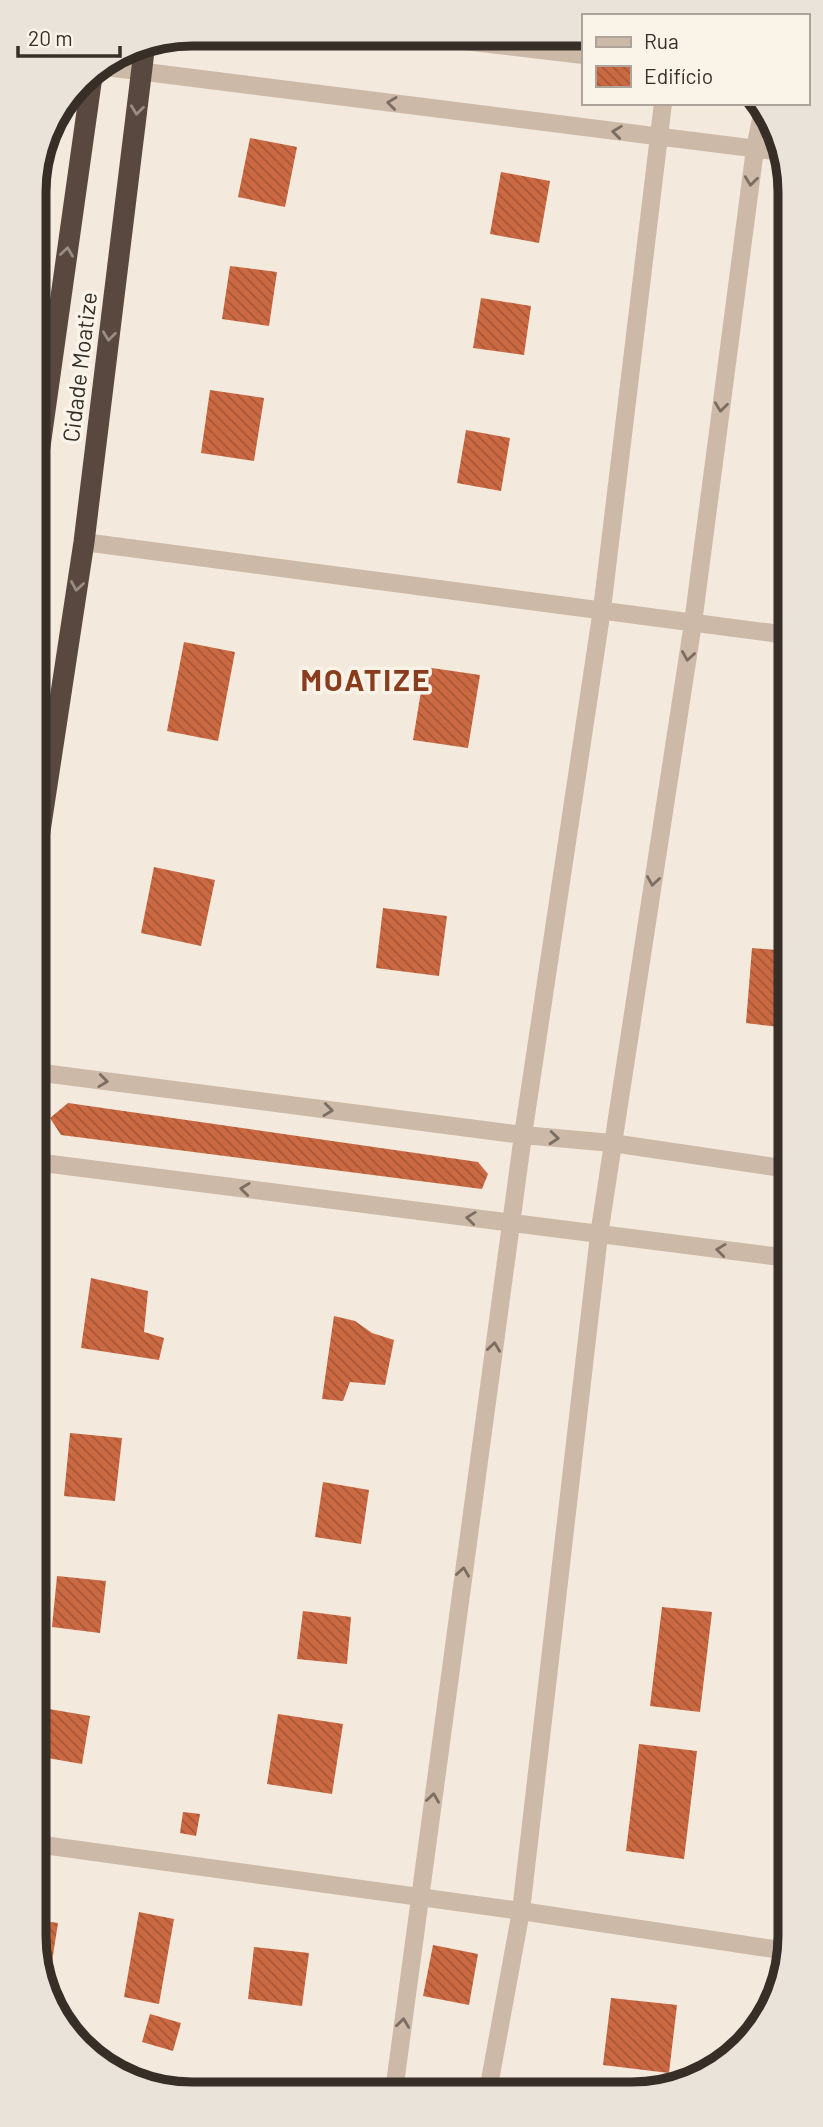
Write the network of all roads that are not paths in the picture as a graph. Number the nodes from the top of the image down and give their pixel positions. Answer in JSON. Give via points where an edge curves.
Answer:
{"nodes":[{"id":1,"x":506,"y":46,"type":"edge"},
{"id":2,"x":144,"y":54,"type":"edge"},
{"id":3,"x":582,"y":55,"type":"edge"},
{"id":4,"x":115,"y":68,"type":"edge"},
{"id":5,"x":142,"y":71,"type":"junction"},
{"id":6,"x":91,"y":86,"type":"edge"},
{"id":7,"x":663,"y":105,"type":"edge"},
{"id":8,"x":760,"y":123,"type":"edge"},
{"id":9,"x":658,"y":137,"type":"junction"},
{"id":10,"x":755,"y":149,"type":"junction"},
{"id":11,"x":772,"y":151,"type":"edge"},
{"id":12,"x":46,"y":404,"type":"edge"},
{"id":13,"x":84,"y":541,"type":"junction"},
{"id":14,"x":602,"y":609,"type":"junction"},
{"id":15,"x":693,"y":623,"type":"junction"},
{"id":16,"x":778,"y":634,"type":"edge"},
{"id":17,"x":46,"y":791,"type":"edge"},
{"id":18,"x":46,"y":1073,"type":"edge"},
{"id":19,"x":523,"y":1135,"type":"junction"},
{"id":20,"x":612,"y":1143,"type":"junction"},
{"id":21,"x":46,"y":1162,"type":"edge"},
{"id":22,"x":777,"y":1167,"type":"edge"},
{"id":23,"x":511,"y":1223,"type":"junction"},
{"id":24,"x":599,"y":1235,"type":"junction"},
{"id":25,"x":777,"y":1257,"type":"edge"},
{"id":26,"x":46,"y":1845,"type":"edge"},
{"id":27,"x":419,"y":1896,"type":"junction"},
{"id":28,"x":521,"y":1911,"type":"junction"},
{"id":29,"x":777,"y":1949,"type":"edge"},
{"id":30,"x":395,"y":2082,"type":"edge"},
{"id":31,"x":490,"y":2082,"type":"edge"}],
"edges":[{"from":1,"to":3,"type":"street"},
{"from":2,"to":5,"type":"highway","name":"Cidade Moatize"},
{"from":4,"to":5,"type":"street"},
{"from":9,"to":5,"type":"street","one_way":true},
{"from":5,"to":13,"type":"highway","name":"Cidade Moatize","one_way":true},
{"from":12,"to":6,"type":"highway","name":"Cidade Moatize","one_way":true},
{"from":7,"to":9,"type":"street"},
{"from":8,"to":10,"type":"street"},
{"from":9,"to":10,"type":"street"},
{"from":9,"to":14,"type":"street"},
{"from":10,"to":11,"type":"street"},
{"from":10,"to":15,"type":"street","one_way":true},
{"from":13,"to":14,"type":"street"},
{"from":13,"to":17,"type":"highway","name":"Cidade Moatize","one_way":true},
{"from":14,"to":15,"type":"street"},
{"from":14,"to":19,"type":"street"},
{"from":15,"to":16,"type":"street"},
{"from":15,"to":20,"type":"street","one_way":true},
{"from":18,"to":19,"type":"street","one_way":true},
{"from":19,"to":20,"type":"street","one_way":true},
{"from":19,"to":23,"type":"street"},
{"from":20,"to":22,"type":"street"},
{"from":20,"to":24,"type":"street"},
{"from":23,"to":21,"type":"street","one_way":true},
{"from":23,"to":24,"type":"street"},
{"from":27,"to":23,"type":"street","one_way":true},
{"from":25,"to":24,"type":"street","one_way":true},
{"from":24,"to":28,"type":"street"},
{"from":26,"to":27,"type":"street"},
{"from":27,"to":28,"type":"street"},
{"from":30,"to":27,"type":"street","one_way":true},
{"from":28,"to":29,"type":"street"},
{"from":28,"to":31,"type":"street"}]}
